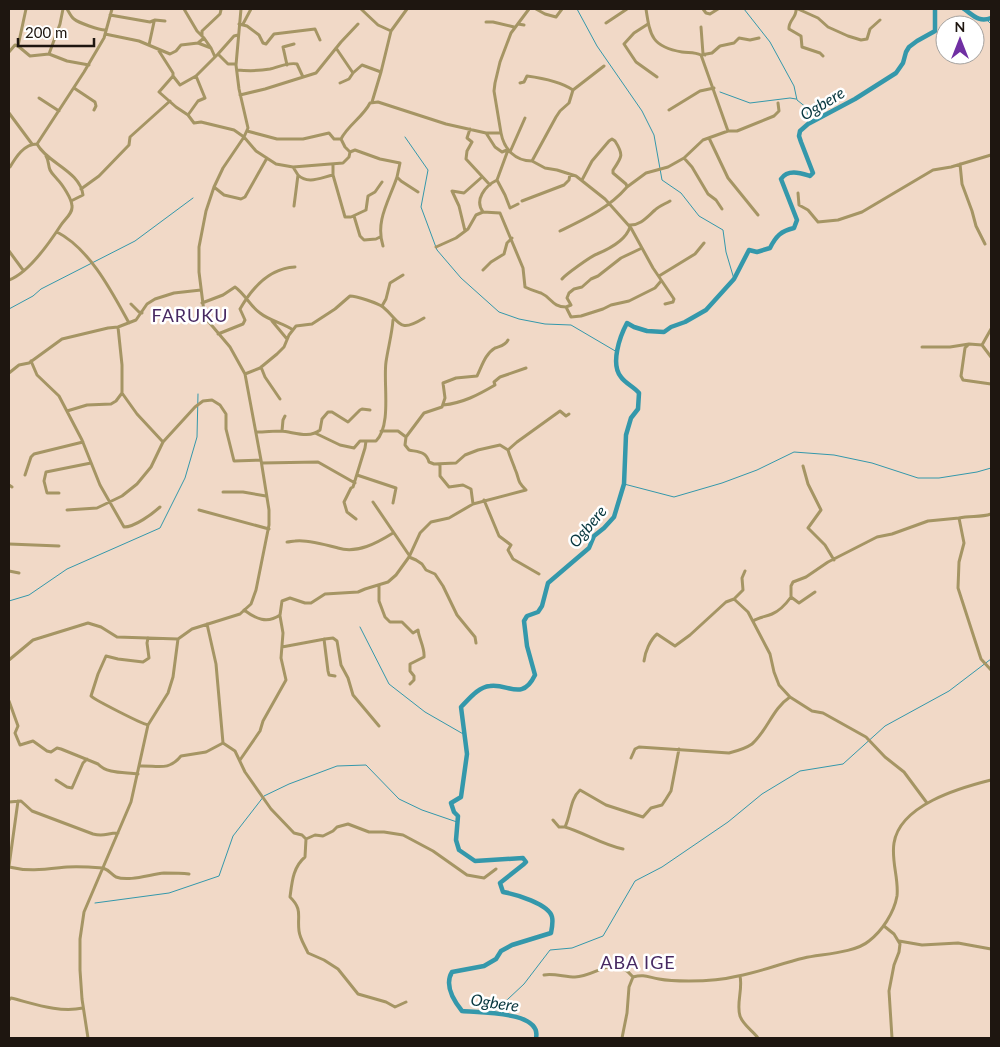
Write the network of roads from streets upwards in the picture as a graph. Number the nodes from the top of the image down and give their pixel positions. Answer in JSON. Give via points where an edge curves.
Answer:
{"nodes":[{"id":1,"x":26,"y":9,"type":"edge"},
{"id":2,"x":62,"y":9,"type":"edge"},
{"id":3,"x":68,"y":9,"type":"edge"},
{"id":4,"x":112,"y":9,"type":"edge"},
{"id":5,"x":184,"y":9,"type":"edge"},
{"id":6,"x":220,"y":9,"type":"edge"},
{"id":7,"x":241,"y":9,"type":"edge"},
{"id":8,"x":251,"y":9,"type":"edge"},
{"id":9,"x":361,"y":9,"type":"edge"},
{"id":10,"x":407,"y":9,"type":"edge"},
{"id":11,"x":529,"y":9,"type":"edge"},
{"id":12,"x":536,"y":9,"type":"edge"},
{"id":13,"x":562,"y":9,"type":"edge"},
{"id":14,"x":627,"y":9,"type":"edge"},
{"id":15,"x":646,"y":9,"type":"edge"},
{"id":16,"x":703,"y":9,"type":"edge"},
{"id":17,"x":718,"y":9,"type":"edge"},
{"id":18,"x":797,"y":9,"type":"edge"},
{"id":19,"x":110,"y":15,"type":"junction"},
{"id":20,"x":880,"y":20,"type":"dead end"},
{"id":21,"x":165,"y":21,"type":"dead end"},
{"id":22,"x":154,"y":22,"type":"junction"},
{"id":23,"x":486,"y":22,"type":"dead end"},
{"id":24,"x":606,"y":23,"type":"dead end"},
{"id":25,"x":648,"y":23,"type":"junction"},
{"id":26,"x":241,"y":24,"type":"junction"},
{"id":27,"x":358,"y":24,"type":"dead end"},
{"id":28,"x":518,"y":24,"type":"junction"},
{"id":29,"x":524,"y":25,"type":"dead end"},
{"id":30,"x":514,"y":27,"type":"junction"},
{"id":31,"x":700,"y":27,"type":"dead end"},
{"id":32,"x":391,"y":31,"type":"junction"},
{"id":33,"x":105,"y":32,"type":"junction"},
{"id":34,"x":238,"y":35,"type":"junction"},
{"id":35,"x":203,"y":37,"type":"junction"},
{"id":36,"x":759,"y":38,"type":"dead end"},
{"id":37,"x":320,"y":40,"type":"dead end"},
{"id":38,"x":9,"y":42,"type":"edge"},
{"id":39,"x":198,"y":43,"type":"junction"},
{"id":40,"x":294,"y":44,"type":"dead end"},
{"id":41,"x":149,"y":45,"type":"junction"},
{"id":42,"x":16,"y":46,"type":"junction"},
{"id":43,"x":211,"y":48,"type":"junction"},
{"id":44,"x":336,"y":48,"type":"junction"},
{"id":45,"x":159,"y":50,"type":"junction"},
{"id":46,"x":9,"y":52,"type":"edge"},
{"id":47,"x":49,"y":54,"type":"junction"},
{"id":48,"x":216,"y":55,"type":"junction"},
{"id":49,"x":701,"y":55,"type":"junction"},
{"id":50,"x":706,"y":55,"type":"junction"},
{"id":51,"x":823,"y":56,"type":"dead end"},
{"id":52,"x":89,"y":64,"type":"junction"},
{"id":53,"x":236,"y":64,"type":"junction"},
{"id":54,"x":287,"y":65,"type":"junction"},
{"id":55,"x":604,"y":66,"type":"dead end"},
{"id":56,"x":237,"y":70,"type":"junction"},
{"id":57,"x":353,"y":72,"type":"junction"},
{"id":58,"x":381,"y":72,"type":"junction"},
{"id":59,"x":173,"y":76,"type":"junction"},
{"id":60,"x":196,"y":76,"type":"junction"},
{"id":61,"x":303,"y":77,"type":"junction"},
{"id":62,"x":656,"y":77,"type":"dead end"},
{"id":63,"x":340,"y":83,"type":"dead end"},
{"id":64,"x":520,"y":84,"type":"dead end"},
{"id":65,"x":74,"y":88,"type":"junction"},
{"id":66,"x":714,"y":88,"type":"junction"},
{"id":67,"x":573,"y":90,"type":"junction"},
{"id":68,"x":240,"y":95,"type":"junction"},
{"id":69,"x":39,"y":98,"type":"dead end"},
{"id":70,"x":170,"y":101,"type":"junction"},
{"id":71,"x":372,"y":102,"type":"junction"},
{"id":72,"x":778,"y":103,"type":"dead end"},
{"id":73,"x":94,"y":110,"type":"dead end"},
{"id":74,"x":669,"y":110,"type":"dead end"},
{"id":75,"x":59,"y":112,"type":"junction"},
{"id":76,"x":9,"y":113,"type":"edge"},
{"id":77,"x":188,"y":115,"type":"junction"},
{"id":78,"x":525,"y":118,"type":"dead end"},
{"id":79,"x":470,"y":129,"type":"junction"},
{"id":80,"x":247,"y":131,"type":"junction"},
{"id":81,"x":728,"y":131,"type":"junction"},
{"id":82,"x":486,"y":133,"type":"junction"},
{"id":83,"x":501,"y":133,"type":"junction"},
{"id":84,"x":244,"y":137,"type":"junction"},
{"id":85,"x":709,"y":138,"type":"junction"},
{"id":86,"x":340,"y":139,"type":"junction"},
{"id":87,"x":32,"y":144,"type":"junction"},
{"id":88,"x":37,"y":144,"type":"junction"},
{"id":89,"x":508,"y":151,"type":"junction"},
{"id":90,"x":350,"y":152,"type":"junction"},
{"id":91,"x":44,"y":153,"type":"junction"},
{"id":92,"x":991,"y":155,"type":"edge"},
{"id":93,"x":267,"y":158,"type":"junction"},
{"id":94,"x":684,"y":158,"type":"junction"},
{"id":95,"x":532,"y":161,"type":"junction"},
{"id":96,"x":960,"y":164,"type":"junction"},
{"id":97,"x":333,"y":165,"type":"junction"},
{"id":98,"x":10,"y":167,"type":"edge"},
{"id":99,"x":293,"y":167,"type":"junction"},
{"id":100,"x":569,"y":173,"type":"junction"},
{"id":101,"x":298,"y":175,"type":"junction"},
{"id":102,"x":333,"y":175,"type":"junction"},
{"id":103,"x":397,"y":177,"type":"junction"},
{"id":104,"x":482,"y":177,"type":"junction"},
{"id":105,"x":497,"y":180,"type":"junction"},
{"id":106,"x":582,"y":180,"type":"junction"},
{"id":107,"x":382,"y":182,"type":"dead end"},
{"id":108,"x":490,"y":185,"type":"junction"},
{"id":109,"x":627,"y":186,"type":"junction"},
{"id":110,"x":214,"y":187,"type":"junction"},
{"id":111,"x":81,"y":189,"type":"junction"},
{"id":112,"x":418,"y":192,"type":"dead end"},
{"id":113,"x":798,"y":193,"type":"dead end"},
{"id":114,"x":71,"y":201,"type":"junction"},
{"id":115,"x":522,"y":201,"type":"dead end"},
{"id":116,"x":670,"y":201,"type":"dead end"},
{"id":117,"x":518,"y":204,"type":"dead end"},
{"id":118,"x":609,"y":204,"type":"junction"},
{"id":119,"x":294,"y":206,"type":"dead end"},
{"id":120,"x":722,"y":209,"type":"dead end"},
{"id":121,"x":483,"y":212,"type":"junction"},
{"id":122,"x":758,"y":215,"type":"dead end"},
{"id":123,"x":354,"y":216,"type":"junction"},
{"id":124,"x":629,"y":225,"type":"junction"},
{"id":125,"x":465,"y":231,"type":"junction"},
{"id":126,"x":560,"y":231,"type":"dead end"},
{"id":127,"x":57,"y":232,"type":"junction"},
{"id":128,"x":380,"y":237,"type":"junction"},
{"id":129,"x":512,"y":238,"type":"junction"},
{"id":130,"x":704,"y":243,"type":"dead end"},
{"id":131,"x":985,"y":244,"type":"dead end"},
{"id":132,"x":383,"y":246,"type":"dead end"},
{"id":133,"x":436,"y":247,"type":"dead end"},
{"id":134,"x":642,"y":247,"type":"junction"},
{"id":135,"x":9,"y":251,"type":"edge"},
{"id":136,"x":296,"y":267,"type":"dead end"},
{"id":137,"x":482,"y":270,"type":"dead end"},
{"id":138,"x":23,"y":271,"type":"junction"},
{"id":139,"x":403,"y":275,"type":"dead end"},
{"id":140,"x":659,"y":276,"type":"junction"},
{"id":141,"x":562,"y":279,"type":"dead end"},
{"id":142,"x":9,"y":280,"type":"edge"},
{"id":143,"x":661,"y":281,"type":"junction"},
{"id":144,"x":201,"y":290,"type":"junction"},
{"id":145,"x":246,"y":300,"type":"junction"},
{"id":146,"x":202,"y":303,"type":"junction"},
{"id":147,"x":131,"y":304,"type":"dead end"},
{"id":148,"x":666,"y":304,"type":"dead end"},
{"id":149,"x":382,"y":306,"type":"junction"},
{"id":150,"x":566,"y":307,"type":"junction"},
{"id":151,"x":142,"y":313,"type":"junction"},
{"id":152,"x":424,"y":318,"type":"dead end"},
{"id":153,"x":394,"y":319,"type":"junction"},
{"id":154,"x":271,"y":321,"type":"junction"},
{"id":155,"x":129,"y":323,"type":"junction"},
{"id":156,"x":118,"y":327,"type":"junction"},
{"id":157,"x":991,"y":329,"type":"edge"},
{"id":158,"x":292,"y":330,"type":"junction"},
{"id":159,"x":218,"y":334,"type":"junction"},
{"id":160,"x":287,"y":339,"type":"junction"},
{"id":161,"x":508,"y":340,"type":"dead end"},
{"id":162,"x":969,"y":344,"type":"junction"},
{"id":163,"x":982,"y":345,"type":"junction"},
{"id":164,"x":922,"y":347,"type":"dead end"},
{"id":165,"x":991,"y":357,"type":"edge"},
{"id":166,"x":31,"y":362,"type":"junction"},
{"id":167,"x":261,"y":367,"type":"junction"},
{"id":168,"x":526,"y":368,"type":"dead end"},
{"id":169,"x":9,"y":373,"type":"edge"},
{"id":170,"x":245,"y":374,"type":"junction"},
{"id":171,"x":991,"y":384,"type":"edge"},
{"id":172,"x":122,"y":393,"type":"junction"},
{"id":173,"x":280,"y":399,"type":"dead end"},
{"id":174,"x":443,"y":405,"type":"junction"},
{"id":175,"x":370,"y":410,"type":"dead end"},
{"id":176,"x":67,"y":411,"type":"junction"},
{"id":177,"x":569,"y":414,"type":"dead end"},
{"id":178,"x":285,"y":416,"type":"dead end"},
{"id":179,"x":282,"y":431,"type":"junction"},
{"id":180,"x":381,"y":431,"type":"junction"},
{"id":181,"x":256,"y":432,"type":"junction"},
{"id":182,"x":315,"y":433,"type":"junction"},
{"id":183,"x":406,"y":437,"type":"junction"},
{"id":184,"x":366,"y":441,"type":"junction"},
{"id":185,"x":83,"y":442,"type":"junction"},
{"id":186,"x":163,"y":442,"type":"junction"},
{"id":187,"x":508,"y":450,"type":"junction"},
{"id":188,"x":262,"y":462,"type":"junction"},
{"id":189,"x":91,"y":463,"type":"junction"},
{"id":190,"x":437,"y":463,"type":"junction"},
{"id":191,"x":802,"y":466,"type":"dead end"},
{"id":192,"x":25,"y":475,"type":"dead end"},
{"id":193,"x":357,"y":475,"type":"junction"},
{"id":194,"x":355,"y":482,"type":"junction"},
{"id":195,"x":223,"y":492,"type":"dead end"},
{"id":196,"x":59,"y":493,"type":"dead end"},
{"id":197,"x":266,"y":496,"type":"junction"},
{"id":198,"x":484,"y":500,"type":"junction"},
{"id":199,"x":110,"y":502,"type":"junction"},
{"id":200,"x":373,"y":502,"type":"dead end"},
{"id":201,"x":393,"y":503,"type":"dead end"},
{"id":202,"x":473,"y":504,"type":"junction"},
{"id":203,"x":160,"y":507,"type":"dead end"},
{"id":204,"x":68,"y":510,"type":"dead end"},
{"id":205,"x":199,"y":510,"type":"dead end"},
{"id":206,"x":991,"y":514,"type":"edge"},
{"id":207,"x":959,"y":518,"type":"junction"},
{"id":208,"x":356,"y":519,"type":"dead end"},
{"id":209,"x":268,"y":529,"type":"junction"},
{"id":210,"x":393,"y":533,"type":"junction"},
{"id":211,"x":287,"y":542,"type":"dead end"},
{"id":212,"x":9,"y":544,"type":"edge"},
{"id":213,"x":59,"y":546,"type":"dead end"},
{"id":214,"x":409,"y":556,"type":"junction"},
{"id":215,"x":834,"y":560,"type":"junction"},
{"id":216,"x":9,"y":571,"type":"edge"},
{"id":217,"x":745,"y":571,"type":"dead end"},
{"id":218,"x":19,"y":573,"type":"dead end"},
{"id":219,"x":539,"y":574,"type":"dead end"},
{"id":220,"x":379,"y":586,"type":"junction"},
{"id":221,"x":815,"y":592,"type":"dead end"},
{"id":222,"x":790,"y":598,"type":"junction"},
{"id":223,"x":734,"y":599,"type":"junction"},
{"id":224,"x":244,"y":610,"type":"junction"},
{"id":225,"x":280,"y":615,"type":"junction"},
{"id":226,"x":753,"y":622,"type":"junction"},
{"id":227,"x":207,"y":624,"type":"junction"},
{"id":228,"x":148,"y":638,"type":"junction"},
{"id":229,"x":178,"y":639,"type":"junction"},
{"id":230,"x":324,"y":639,"type":"junction"},
{"id":231,"x":476,"y":643,"type":"dead end"},
{"id":232,"x":282,"y":647,"type":"junction"},
{"id":233,"x":9,"y":660,"type":"edge"},
{"id":234,"x":644,"y":661,"type":"dead end"},
{"id":235,"x":990,"y":669,"type":"edge"},
{"id":236,"x":335,"y":676,"type":"dead end"},
{"id":237,"x":410,"y":684,"type":"dead end"},
{"id":238,"x":790,"y":697,"type":"junction"},
{"id":239,"x":9,"y":701,"type":"edge"},
{"id":240,"x":148,"y":725,"type":"junction"},
{"id":241,"x":379,"y":726,"type":"dead end"},
{"id":242,"x":223,"y":743,"type":"junction"},
{"id":243,"x":678,"y":749,"type":"junction"},
{"id":244,"x":631,"y":758,"type":"dead end"},
{"id":245,"x":87,"y":759,"type":"junction"},
{"id":246,"x":240,"y":760,"type":"junction"},
{"id":247,"x":139,"y":766,"type":"junction"},
{"id":248,"x":138,"y":774,"type":"junction"},
{"id":249,"x":56,"y":780,"type":"dead end"},
{"id":250,"x":991,"y":780,"type":"edge"},
{"id":251,"x":18,"y":801,"type":"junction"},
{"id":252,"x":9,"y":802,"type":"edge"},
{"id":253,"x":927,"y":803,"type":"junction"},
{"id":254,"x":553,"y":820,"type":"dead end"},
{"id":255,"x":565,"y":827,"type":"junction"},
{"id":256,"x":118,"y":833,"type":"junction"},
{"id":257,"x":306,"y":839,"type":"junction"},
{"id":258,"x":10,"y":844,"type":"edge"},
{"id":259,"x":624,"y":848,"type":"dead end"},
{"id":260,"x":9,"y":867,"type":"edge"},
{"id":261,"x":103,"y":868,"type":"junction"},
{"id":262,"x":496,"y":869,"type":"dead end"},
{"id":263,"x":189,"y":874,"type":"dead end"},
{"id":264,"x":884,"y":926,"type":"junction"},
{"id":265,"x":899,"y":941,"type":"junction"},
{"id":266,"x":991,"y":949,"type":"edge"},
{"id":267,"x":544,"y":975,"type":"dead end"},
{"id":268,"x":633,"y":976,"type":"junction"},
{"id":269,"x":740,"y":976,"type":"junction"},
{"id":270,"x":10,"y":998,"type":"edge"},
{"id":271,"x":406,"y":1002,"type":"dead end"},
{"id":272,"x":83,"y":1008,"type":"junction"},
{"id":273,"x":88,"y":1038,"type":"edge"},
{"id":274,"x":622,"y":1038,"type":"edge"},
{"id":275,"x":758,"y":1038,"type":"edge"},
{"id":276,"x":892,"y":1038,"type":"edge"}],
"edges":[{"from":1,"to":42,"type":"street"},
{"from":2,"to":47,"type":"street"},
{"from":3,"to":33,"type":"street","via":[[77,21]]},
{"from":4,"to":19,"type":"street"},
{"from":5,"to":35,"type":"street"},
{"from":6,"to":35,"type":"street","via":[[220,14],[202,31]]},
{"from":7,"to":26,"type":"street"},
{"from":8,"to":26,"type":"street"},
{"from":9,"to":32,"type":"street","via":[[378,25]]},
{"from":10,"to":32,"type":"street"},
{"from":11,"to":28,"type":"street"},
{"from":12,"to":13,"type":"street","via":[[556,17]]},
{"from":14,"to":24,"type":"street"},
{"from":15,"to":25,"type":"street"},
{"from":16,"to":17,"type":"street","via":[[710,14]]},
{"from":18,"to":20,"type":"street","via":[[818,18],[828,27],[862,40],[867,39],[870,29]]},
{"from":18,"to":51,"type":"street","via":[[789,29],[801,36],[802,47]]},
{"from":19,"to":22,"type":"street"},
{"from":19,"to":33,"type":"street"},
{"from":21,"to":22,"type":"street"},
{"from":22,"to":41,"type":"street"},
{"from":23,"to":30,"type":"street"},
{"from":25,"to":49,"type":"street","via":[[650,34],[661,46]]},
{"from":25,"to":62,"type":"street","via":[[624,44],[636,62]]},
{"from":26,"to":34,"type":"street"},
{"from":26,"to":37,"type":"street","via":[[259,35],[266,44],[274,34],[315,29]]},
{"from":27,"to":44,"type":"street"},
{"from":28,"to":29,"type":"street"},
{"from":28,"to":30,"type":"street"},
{"from":30,"to":83,"type":"street","via":[[500,62],[494,91]]},
{"from":31,"to":50,"type":"street","via":[[703,54]]},
{"from":32,"to":58,"type":"street"},
{"from":33,"to":41,"type":"street"},
{"from":33,"to":52,"type":"street"},
{"from":34,"to":48,"type":"street"},
{"from":34,"to":53,"type":"street"},
{"from":35,"to":39,"type":"street"},
{"from":35,"to":43,"type":"street"},
{"from":36,"to":50,"type":"street","via":[[740,38]]},
{"from":38,"to":42,"type":"street"},
{"from":39,"to":43,"type":"street"},
{"from":39,"to":45,"type":"street","via":[[181,45],[170,54]]},
{"from":40,"to":54,"type":"street","via":[[283,47]]},
{"from":41,"to":45,"type":"street"},
{"from":42,"to":46,"type":"street"},
{"from":42,"to":47,"type":"street","via":[[30,56]]},
{"from":43,"to":48,"type":"street"},
{"from":44,"to":57,"type":"street"},
{"from":44,"to":61,"type":"street","via":[[316,74]]},
{"from":45,"to":59,"type":"street"},
{"from":47,"to":52,"type":"street"},
{"from":48,"to":53,"type":"street","via":[[228,64]]},
{"from":48,"to":60,"type":"street"},
{"from":49,"to":50,"type":"street"},
{"from":49,"to":66,"type":"street"},
{"from":52,"to":65,"type":"street"},
{"from":53,"to":56,"type":"street"},
{"from":54,"to":56,"type":"street"},
{"from":54,"to":61,"type":"street","via":[[298,64]]},
{"from":55,"to":67,"type":"street"},
{"from":56,"to":68,"type":"street"},
{"from":57,"to":58,"type":"street","via":[[362,65]]},
{"from":57,"to":63,"type":"street","via":[[349,79]]},
{"from":58,"to":71,"type":"street"},
{"from":59,"to":60,"type":"street","via":[[180,85]]},
{"from":59,"to":70,"type":"street","via":[[160,92]]},
{"from":60,"to":77,"type":"street","via":[[205,98],[198,101]]},
{"from":61,"to":68,"type":"street"},
{"from":64,"to":67,"type":"street","via":[[527,76]]},
{"from":65,"to":73,"type":"street","via":[[95,102]]},
{"from":65,"to":75,"type":"street"},
{"from":66,"to":74,"type":"street","via":[[700,91]]},
{"from":66,"to":81,"type":"street"},
{"from":67,"to":95,"type":"street","via":[[569,103],[556,117]]},
{"from":68,"to":80,"type":"street"},
{"from":69,"to":75,"type":"street"},
{"from":70,"to":77,"type":"street"},
{"from":70,"to":111,"type":"street","via":[[130,137],[129,146],[99,176]]},
{"from":71,"to":79,"type":"street"},
{"from":71,"to":86,"type":"street"},
{"from":72,"to":81,"type":"street","via":[[779,111],[774,116],[737,131]]},
{"from":75,"to":88,"type":"street"},
{"from":76,"to":87,"type":"street"},
{"from":77,"to":84,"type":"street","via":[[194,123],[234,130]]},
{"from":78,"to":89,"type":"street"},
{"from":79,"to":82,"type":"street"},
{"from":79,"to":104,"type":"street","via":[[466,138],[472,142],[466,159]]},
{"from":80,"to":84,"type":"street"},
{"from":80,"to":86,"type":"street","via":[[277,139],[303,139],[329,133],[334,139]]},
{"from":81,"to":85,"type":"street"},
{"from":82,"to":83,"type":"street"},
{"from":82,"to":89,"type":"street","via":[[496,149]]},
{"from":83,"to":89,"type":"street"},
{"from":84,"to":93,"type":"street"},
{"from":84,"to":110,"type":"street"},
{"from":85,"to":94,"type":"street","via":[[698,143]]},
{"from":85,"to":122,"type":"street","via":[[728,178]]},
{"from":86,"to":90,"type":"street"},
{"from":87,"to":88,"type":"street"},
{"from":87,"to":98,"type":"street"},
{"from":88,"to":91,"type":"street"},
{"from":89,"to":95,"type":"street"},
{"from":89,"to":105,"type":"street"},
{"from":90,"to":97,"type":"street","via":[[343,163]]},
{"from":90,"to":103,"type":"street","via":[[355,150],[400,163]]},
{"from":91,"to":111,"type":"street","via":[[69,173]]},
{"from":91,"to":114,"type":"street","via":[[50,172]]},
{"from":92,"to":96,"type":"street"},
{"from":93,"to":99,"type":"street","via":[[276,164]]},
{"from":93,"to":110,"type":"street","via":[[245,197],[224,195]]},
{"from":94,"to":109,"type":"street","via":[[646,173]]},
{"from":94,"to":120,"type":"street"},
{"from":95,"to":100,"type":"street","via":[[545,168]]},
{"from":96,"to":113,"type":"street","via":[[933,170],[862,212],[838,220],[818,222],[799,205]]},
{"from":96,"to":131,"type":"street","via":[[962,184]]},
{"from":97,"to":99,"type":"street"},
{"from":97,"to":102,"type":"street"},
{"from":99,"to":101,"type":"street"},
{"from":100,"to":106,"type":"street"},
{"from":100,"to":115,"type":"street","via":[[571,176],[564,185]]},
{"from":101,"to":102,"type":"street","via":[[305,180]]},
{"from":101,"to":119,"type":"street"},
{"from":102,"to":123,"type":"street","via":[[345,217]]},
{"from":103,"to":112,"type":"street"},
{"from":103,"to":128,"type":"street","via":[[383,212]]},
{"from":104,"to":108,"type":"street"},
{"from":104,"to":125,"type":"street","via":[[464,193],[452,191]]},
{"from":105,"to":108,"type":"street"},
{"from":105,"to":117,"type":"street","via":[[510,208]]},
{"from":106,"to":109,"type":"street","via":[[592,161],[613,140],[621,157],[613,173]]},
{"from":106,"to":118,"type":"street"},
{"from":107,"to":123,"type":"street","via":[[368,196],[366,210]]},
{"from":108,"to":121,"type":"street","via":[[480,197],[479,207]]},
{"from":109,"to":118,"type":"street"},
{"from":110,"to":144,"type":"street","via":[[199,247]]},
{"from":111,"to":114,"type":"street","via":[[82,195]]},
{"from":114,"to":127,"type":"street","via":[[72,212]]},
{"from":116,"to":124,"type":"street","via":[[636,225]]},
{"from":118,"to":124,"type":"street"},
{"from":118,"to":126,"type":"street"},
{"from":121,"to":125,"type":"street","via":[[475,216]]},
{"from":121,"to":129,"type":"street","via":[[500,213]]},
{"from":123,"to":128,"type":"street","via":[[364,240]]},
{"from":124,"to":134,"type":"street"},
{"from":124,"to":141,"type":"street","via":[[628,232],[611,248]]},
{"from":125,"to":133,"type":"street"},
{"from":127,"to":138,"type":"street"},
{"from":127,"to":155,"type":"street","via":[[77,245],[104,278]]},
{"from":128,"to":132,"type":"street"},
{"from":129,"to":137,"type":"street","via":[[504,254]]},
{"from":129,"to":150,"type":"street","via":[[523,268],[525,287],[558,307]]},
{"from":130,"to":140,"type":"street","via":[[695,254]]},
{"from":134,"to":140,"type":"street"},
{"from":134,"to":150,"type":"street","via":[[570,292],[567,298],[571,305]]},
{"from":135,"to":138,"type":"street"},
{"from":136,"to":145,"type":"street","via":[[277,270],[254,288]]},
{"from":138,"to":142,"type":"street"},
{"from":139,"to":149,"type":"street","via":[[390,283]]},
{"from":140,"to":143,"type":"street"},
{"from":143,"to":148,"type":"street","via":[[674,299]]},
{"from":143,"to":150,"type":"street","via":[[655,288],[629,301],[581,316],[571,317]]},
{"from":144,"to":146,"type":"street"},
{"from":144,"to":151,"type":"street","via":[[155,299]]},
{"from":145,"to":146,"type":"street","via":[[235,287]]},
{"from":145,"to":154,"type":"street"},
{"from":145,"to":159,"type":"street","via":[[240,309],[245,320],[243,324]]},
{"from":146,"to":159,"type":"street","via":[[208,321]]},
{"from":147,"to":151,"type":"street"},
{"from":149,"to":153,"type":"street"},
{"from":149,"to":158,"type":"street","via":[[350,296],[312,324],[296,326]]},
{"from":151,"to":155,"type":"street"},
{"from":152,"to":153,"type":"street","via":[[407,326],[398,324]]},
{"from":153,"to":180,"type":"street","via":[[385,370],[387,408]]},
{"from":154,"to":158,"type":"street"},
{"from":154,"to":160,"type":"street"},
{"from":155,"to":156,"type":"street"},
{"from":156,"to":166,"type":"street","via":[[62,339]]},
{"from":156,"to":172,"type":"street"},
{"from":157,"to":163,"type":"street"},
{"from":158,"to":160,"type":"street"},
{"from":159,"to":170,"type":"street"},
{"from":160,"to":167,"type":"street","via":[[284,347]]},
{"from":161,"to":174,"type":"street","via":[[486,356],[477,376],[443,383]]},
{"from":162,"to":163,"type":"street"},
{"from":162,"to":164,"type":"street"},
{"from":162,"to":171,"type":"street","via":[[965,348],[963,380]]},
{"from":163,"to":165,"type":"street"},
{"from":166,"to":169,"type":"street","via":[[19,364]]},
{"from":166,"to":176,"type":"street","via":[[37,375],[59,396]]},
{"from":167,"to":170,"type":"street"},
{"from":167,"to":173,"type":"street"},
{"from":168,"to":174,"type":"street","via":[[500,376],[495,385],[477,396]]},
{"from":170,"to":181,"type":"street"},
{"from":172,"to":176,"type":"street","via":[[111,404],[88,405]]},
{"from":172,"to":186,"type":"street"},
{"from":174,"to":183,"type":"street","via":[[424,413]]},
{"from":175,"to":182,"type":"street","via":[[360,410],[348,422],[328,412],[322,419],[320,430]]},
{"from":176,"to":185,"type":"street"},
{"from":177,"to":187,"type":"street","via":[[566,416],[560,411]]},
{"from":178,"to":179,"type":"street"},
{"from":179,"to":181,"type":"street"},
{"from":179,"to":182,"type":"street","via":[[304,435]]},
{"from":180,"to":183,"type":"street","via":[[398,432]]},
{"from":180,"to":184,"type":"street","via":[[376,441]]},
{"from":181,"to":188,"type":"street"},
{"from":182,"to":184,"type":"street","via":[[354,448],[360,441]]},
{"from":183,"to":190,"type":"street","via":[[405,445],[409,450],[423,452],[428,462]]},
{"from":184,"to":193,"type":"street"},
{"from":185,"to":189,"type":"street"},
{"from":185,"to":192,"type":"street","via":[[34,454]]},
{"from":186,"to":188,"type":"street","via":[[195,407],[203,401],[212,400],[226,414],[226,429],[234,461]]},
{"from":186,"to":199,"type":"street","via":[[151,467],[137,484]]},
{"from":187,"to":190,"type":"street","via":[[500,445],[483,448],[456,462]]},
{"from":187,"to":198,"type":"street","via":[[518,482],[526,490]]},
{"from":188,"to":194,"type":"street","via":[[318,462]]},
{"from":188,"to":197,"type":"street"},
{"from":189,"to":196,"type":"street","via":[[46,472],[44,481],[48,493]]},
{"from":189,"to":199,"type":"street"},
{"from":190,"to":202,"type":"street","via":[[440,476],[449,487],[463,485],[471,489]]},
{"from":191,"to":215,"type":"street","via":[[821,510],[808,528]]},
{"from":193,"to":194,"type":"street"},
{"from":193,"to":201,"type":"street","via":[[396,488]]},
{"from":194,"to":208,"type":"street","via":[[344,502],[347,512]]},
{"from":195,"to":197,"type":"street"},
{"from":197,"to":209,"type":"street","via":[[270,519]]},
{"from":198,"to":202,"type":"street"},
{"from":198,"to":219,"type":"street","via":[[499,536],[511,545],[508,550],[513,559]]},
{"from":199,"to":203,"type":"street","via":[[124,527],[131,527]]},
{"from":199,"to":204,"type":"street","via":[[98,508]]},
{"from":200,"to":210,"type":"street"},
{"from":202,"to":214,"type":"street","via":[[449,518],[431,522],[420,533]]},
{"from":205,"to":209,"type":"street"},
{"from":206,"to":207,"type":"street"},
{"from":207,"to":215,"type":"street","via":[[928,521],[885,535]]},
{"from":207,"to":235,"type":"street","via":[[964,543],[958,588],[981,659]]},
{"from":209,"to":224,"type":"street","via":[[256,590]]},
{"from":210,"to":211,"type":"street","via":[[372,545],[359,548]]},
{"from":210,"to":214,"type":"street"},
{"from":212,"to":213,"type":"street"},
{"from":214,"to":220,"type":"street","via":[[396,576]]},
{"from":214,"to":231,"type":"street","via":[[435,574]]},
{"from":215,"to":222,"type":"street","via":[[794,582]]},
{"from":216,"to":218,"type":"street"},
{"from":217,"to":223,"type":"street","via":[[742,590]]},
{"from":220,"to":225,"type":"street","via":[[358,592],[325,594],[306,603],[290,598],[282,601]]},
{"from":220,"to":237,"type":"street","via":[[379,601],[385,617],[390,622],[402,622],[413,633],[418,630],[425,652],[424,657],[410,664],[414,676]]},
{"from":221,"to":222,"type":"street","via":[[799,603]]},
{"from":222,"to":226,"type":"street","via":[[775,612]]},
{"from":223,"to":226,"type":"street","via":[[748,612]]},
{"from":223,"to":234,"type":"street","via":[[726,602],[675,646],[657,634],[652,638]]},
{"from":224,"to":225,"type":"street","via":[[256,619],[273,620]]},
{"from":224,"to":227,"type":"street"},
{"from":225,"to":232,"type":"street"},
{"from":226,"to":238,"type":"street","via":[[770,654],[780,685]]},
{"from":227,"to":229,"type":"street"},
{"from":227,"to":242,"type":"street","via":[[216,664]]},
{"from":228,"to":229,"type":"street"},
{"from":228,"to":233,"type":"street","via":[[117,637],[88,623],[33,640]]},
{"from":228,"to":240,"type":"street","via":[[149,658],[146,661],[106,656],[91,696]]},
{"from":229,"to":240,"type":"street","via":[[168,694]]},
{"from":230,"to":232,"type":"street"},
{"from":230,"to":236,"type":"street","via":[[329,675]]},
{"from":230,"to":241,"type":"street","via":[[337,641],[341,665],[353,695]]},
{"from":232,"to":246,"type":"street","via":[[286,680],[260,731]]},
{"from":238,"to":243,"type":"street","via":[[782,702],[752,744],[742,750],[729,753]]},
{"from":238,"to":253,"type":"street","via":[[866,737],[904,772]]},
{"from":239,"to":245,"type":"street","via":[[18,726],[15,734],[20,745],[34,741],[47,751],[57,748]]},
{"from":240,"to":247,"type":"street"},
{"from":242,"to":246,"type":"street","via":[[236,751]]},
{"from":242,"to":247,"type":"street","via":[[206,752],[181,756],[166,767]]},
{"from":243,"to":244,"type":"street","via":[[639,747],[635,748]]},
{"from":243,"to":255,"type":"street","via":[[671,791],[662,805],[651,808],[643,817],[606,805],[580,790],[574,798]]},
{"from":245,"to":248,"type":"street","via":[[102,768]]},
{"from":245,"to":249,"type":"street","via":[[72,788]]},
{"from":246,"to":257,"type":"street","via":[[271,809],[294,834]]},
{"from":247,"to":248,"type":"street"},
{"from":248,"to":256,"type":"street"},
{"from":250,"to":253,"type":"street"},
{"from":251,"to":252,"type":"street"},
{"from":251,"to":256,"type":"street","via":[[32,811],[93,834]]},
{"from":251,"to":258,"type":"street"},
{"from":253,"to":264,"type":"street","via":[[910,816],[896,837],[893,862],[896,896]]},
{"from":254,"to":255,"type":"street","via":[[560,827]]},
{"from":255,"to":259,"type":"street","via":[[612,847]]},
{"from":256,"to":261,"type":"street"},
{"from":257,"to":262,"type":"street","via":[[322,836],[348,824],[368,832],[402,835],[467,875],[484,878]]},
{"from":257,"to":271,"type":"street","via":[[305,857],[298,863],[290,897],[298,905],[299,930],[308,953],[338,969],[358,994],[395,1007]]},
{"from":258,"to":260,"type":"street"},
{"from":260,"to":261,"type":"street","via":[[36,870]]},
{"from":261,"to":263,"type":"street","via":[[116,877],[126,878]]},
{"from":261,"to":272,"type":"street","via":[[84,912],[80,939]]},
{"from":264,"to":265,"type":"street"},
{"from":264,"to":269,"type":"street","via":[[868,942],[856,948],[789,961]]},
{"from":265,"to":266,"type":"street","via":[[922,945],[958,943]]},
{"from":265,"to":276,"type":"street","via":[[889,991]]},
{"from":267,"to":268,"type":"street","via":[[576,977],[611,966]]},
{"from":268,"to":269,"type":"street","via":[[643,974],[670,981]]},
{"from":268,"to":274,"type":"street"},
{"from":269,"to":275,"type":"street","via":[[739,1015]]},
{"from":270,"to":272,"type":"street","via":[[47,1008],[70,1011]]},
{"from":272,"to":273,"type":"street"}]}
